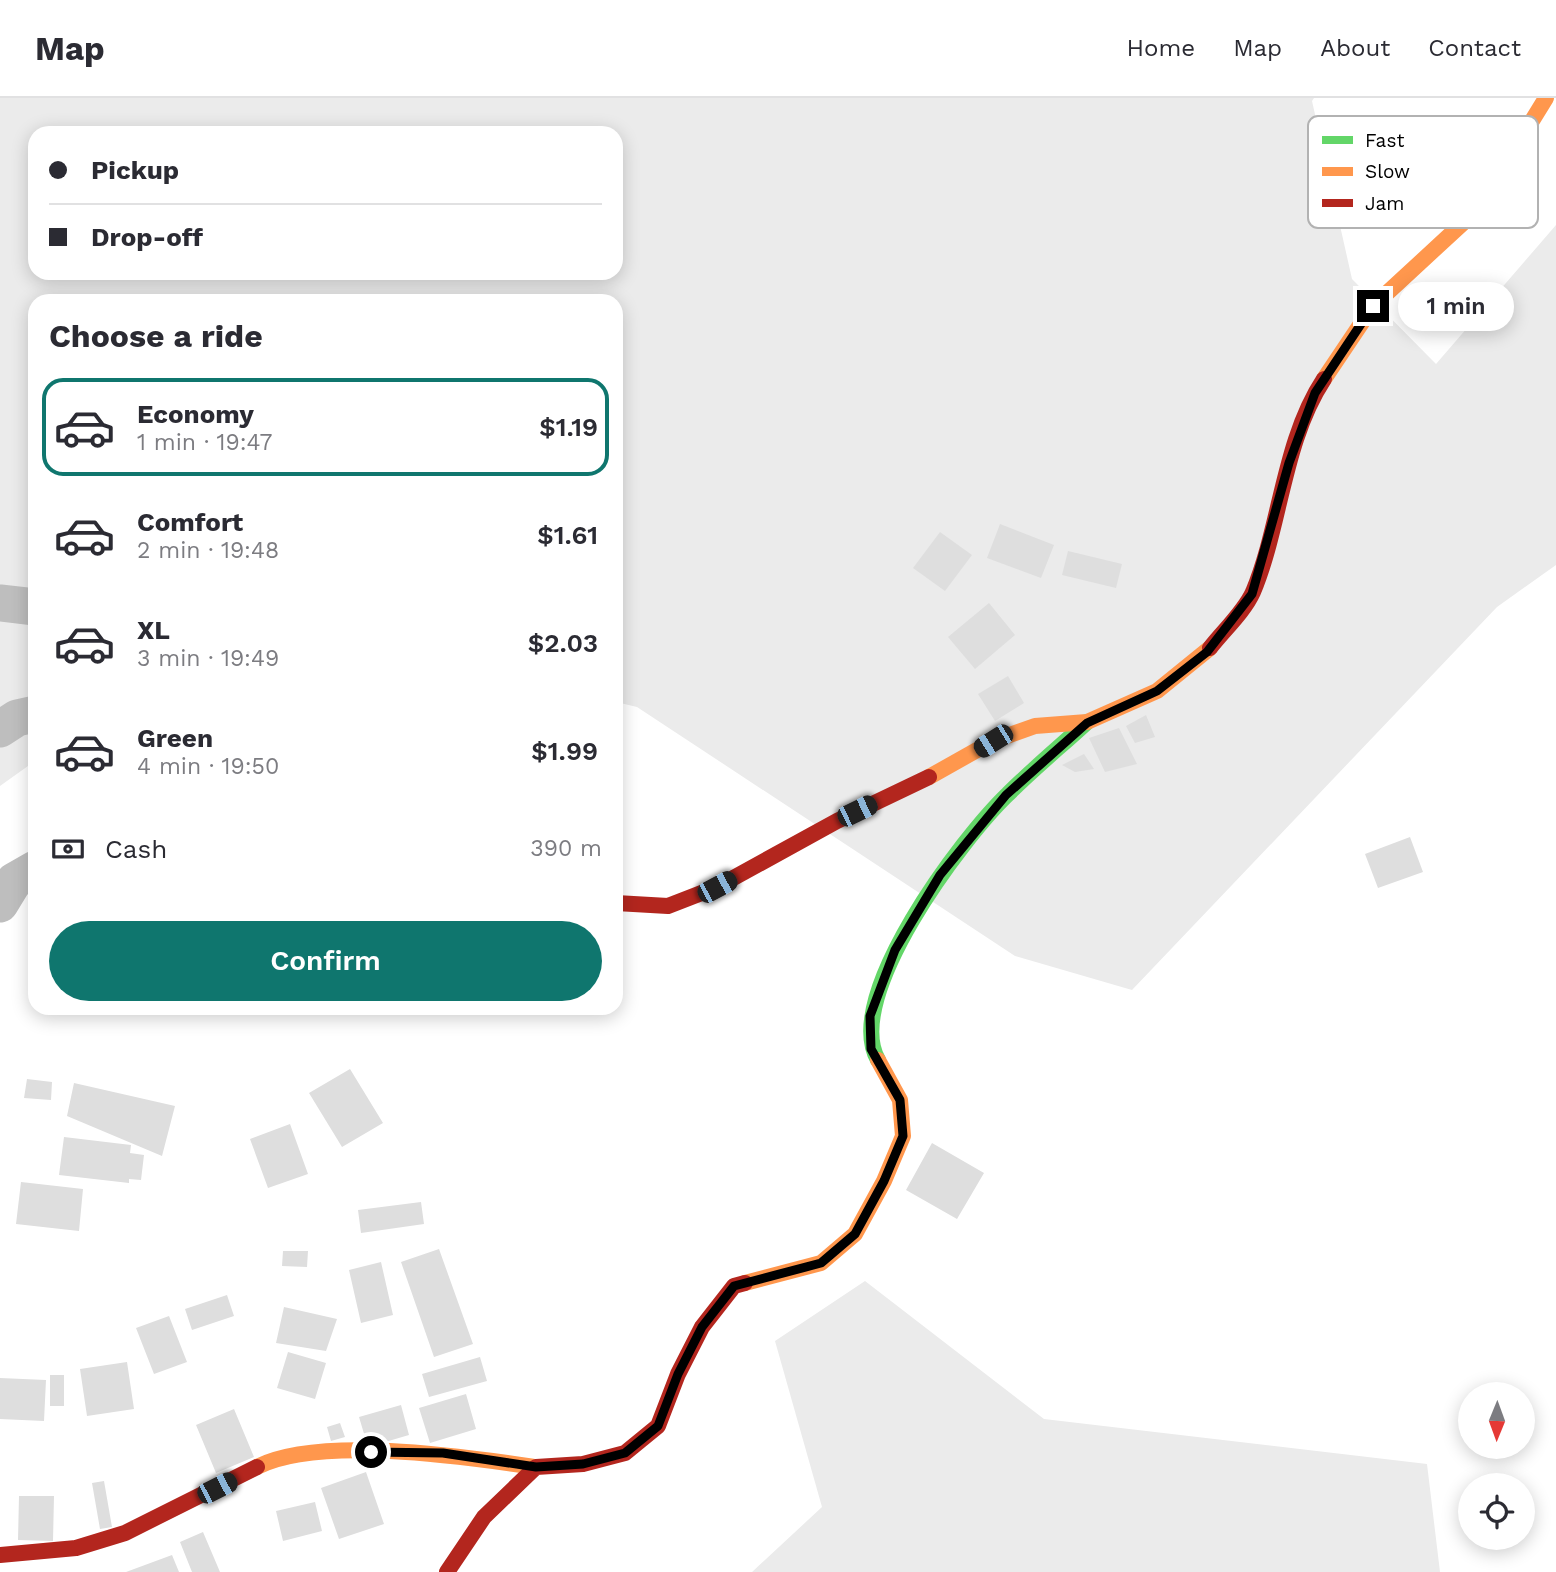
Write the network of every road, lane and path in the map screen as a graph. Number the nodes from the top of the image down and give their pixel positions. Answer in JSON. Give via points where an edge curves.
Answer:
{"nodes":[{"id":1,"x":1546,"y":98,"type":"edge"},
{"id":2,"x":1535,"y":116,"type":"edge"},
{"id":3,"x":1458,"y":228,"type":"edge"},
{"id":4,"x":0,"y":603,"type":"edge"},
{"id":5,"x":28,"y":606,"type":"edge"},
{"id":6,"x":28,"y":716,"type":"edge"},
{"id":7,"x":1087,"y":723,"type":"junction"},
{"id":8,"x":0,"y":729,"type":"edge"},
{"id":9,"x":28,"y":873,"type":"edge"},
{"id":10,"x":623,"y":903,"type":"edge"},
{"id":11,"x":0,"y":904,"type":"edge"},
{"id":12,"x":536,"y":1467,"type":"junction"},
{"id":13,"x":0,"y":1555,"type":"edge"},
{"id":14,"x":447,"y":1572,"type":"edge"}],
"edges":[{"from":1,"to":2,"type":"street"},
{"from":3,"to":7,"type":"street","via":[[1373,306],[1315,393],[1289,463],[1252,594],[1207,652],[1157,691]]},
{"from":4,"to":5,"type":"street"},
{"from":6,"to":8,"type":"street"},
{"from":7,"to":10,"type":"street","via":[[1035,726],[993,741],[717,887],[668,906]]},
{"from":7,"to":12,"type":"street","via":[[1006,795],[940,875],[895,950],[870,1016],[871,1049],[900,1100],[903,1136],[855,1234],[821,1263],[734,1286],[702,1327],[658,1426],[625,1453],[583,1464]]},
{"from":9,"to":11,"type":"street","via":[[14,881]]},
{"from":12,"to":13,"type":"street","via":[[443,1453],[322,1452],[272,1459],[125,1533],[76,1548]]},
{"from":12,"to":14,"type":"street","via":[[484,1517]]}]}
